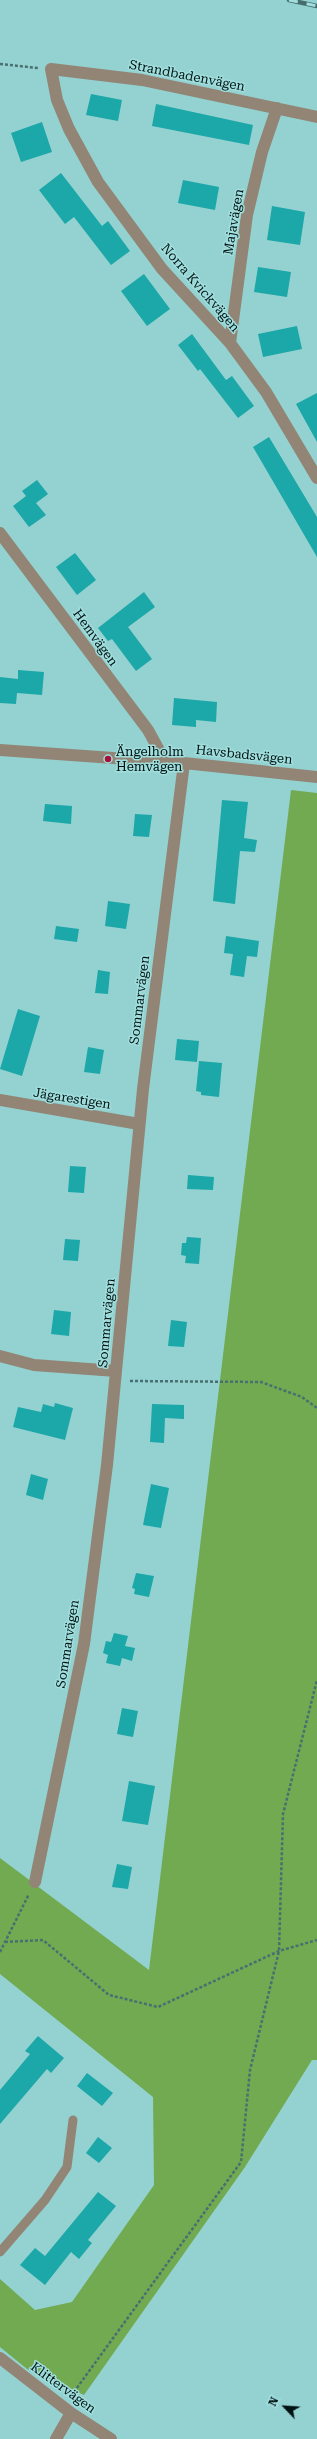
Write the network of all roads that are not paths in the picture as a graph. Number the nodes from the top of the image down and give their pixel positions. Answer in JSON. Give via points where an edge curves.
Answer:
{"nodes":[{"id":1,"x":51,"y":68,"type":"joint"},
{"id":2,"x":277,"y":108,"type":"junction"},
{"id":3,"x":317,"y":117,"type":"edge"},
{"id":4,"x":230,"y":343,"type":"junction"},
{"id":5,"x":317,"y":478,"type":"edge"},
{"id":6,"x":0,"y":533,"type":"edge"},
{"id":7,"x":0,"y":750,"type":"edge"},
{"id":8,"x":159,"y":763,"type":"junction"},
{"id":9,"x":184,"y":763,"type":"junction"},
{"id":10,"x":317,"y":777,"type":"edge"},
{"id":11,"x":0,"y":1100,"type":"edge"},
{"id":12,"x":139,"y":1124,"type":"junction"},
{"id":13,"x":0,"y":1356,"type":"edge"},
{"id":14,"x":116,"y":1376,"type":"junction"},
{"id":15,"x":35,"y":1882,"type":"road end"},
{"id":16,"x":72,"y":2120,"type":"dead end"},
{"id":17,"x":0,"y":2252,"type":"edge"},
{"id":18,"x":0,"y":2358,"type":"edge"},
{"id":19,"x":67,"y":2410,"type":"junction"},
{"id":20,"x":56,"y":2439,"type":"edge"},
{"id":21,"x":110,"y":2439,"type":"edge"}],
"edges":[{"from":1,"to":2,"type":"street","name":"Strandbadenvägen","via":[[142,80]]},
{"from":1,"to":4,"type":"street","name":"Norra Kvickvägen","via":[[57,100],[69,129],[98,182],[162,269]]},
{"from":2,"to":3,"type":"street","name":"Strandbadenvägen"},
{"from":2,"to":4,"type":"street","name":"Majavägen","via":[[262,152],[247,215]]},
{"from":4,"to":5,"type":"street","name":"Norra Kvickvägen","via":[[266,392]]},
{"from":6,"to":8,"type":"street","name":"Hemvägen","via":[[148,730],[160,752]]},
{"from":7,"to":8,"type":"street","name":"Havsbadsvägen"},
{"from":8,"to":9,"type":"street","name":"Havsbadsvägen"},
{"from":9,"to":10,"type":"street","name":"Havsbadsvägen"},
{"from":9,"to":12,"type":"street","name":"Sommarvägen"},
{"from":11,"to":12,"type":"street","name":"Jägarestigen"},
{"from":12,"to":14,"type":"street","name":"Sommarvägen"},
{"from":13,"to":14,"type":"street","via":[[34,1365]]},
{"from":14,"to":15,"type":"street","name":"Sommarvägen","via":[[84,1644]]},
{"from":16,"to":17,"type":"lane","via":[[66,2168],[45,2200]]},
{"from":18,"to":19,"type":"street","name":"Klittervägen"},
{"from":19,"to":20,"type":"street"},
{"from":19,"to":21,"type":"street","name":"Klittervägen"}]}
